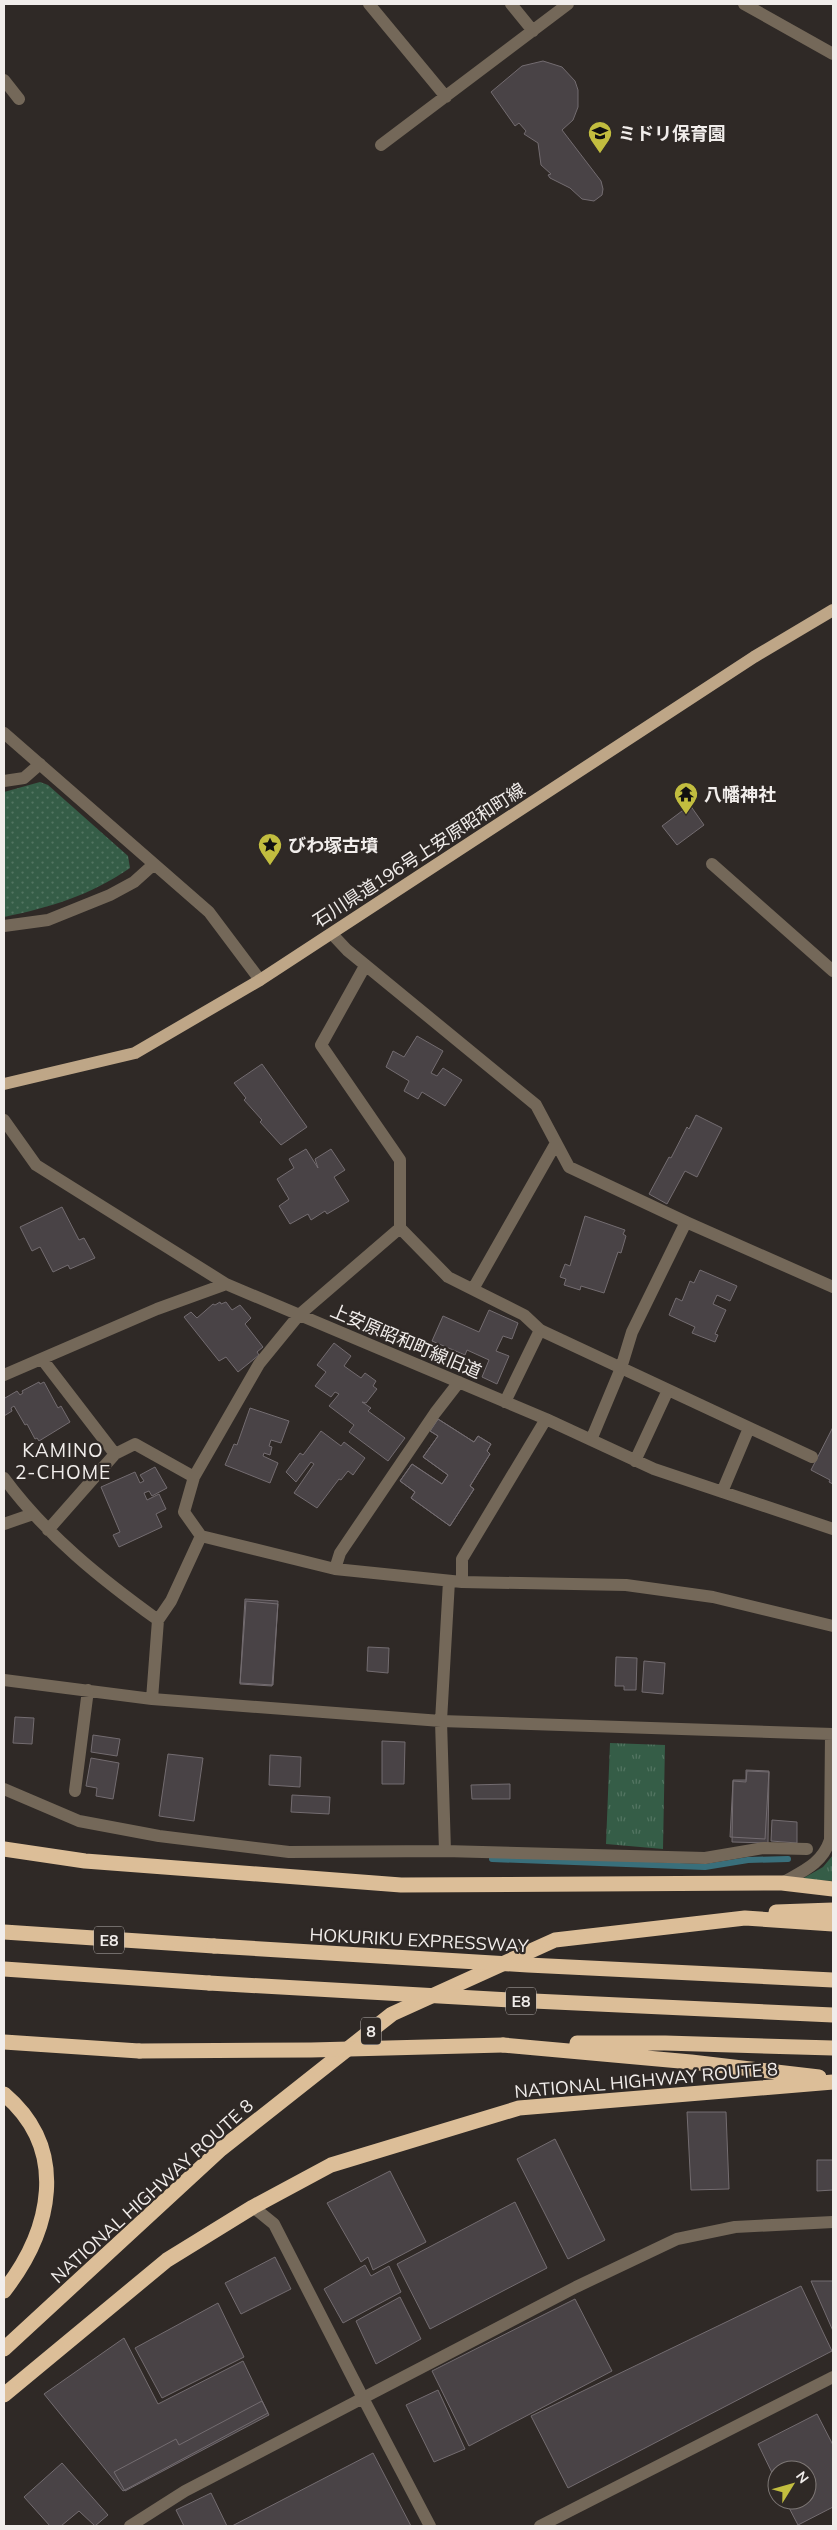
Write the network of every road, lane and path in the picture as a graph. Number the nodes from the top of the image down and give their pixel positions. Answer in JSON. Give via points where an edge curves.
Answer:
{"nodes":[{"id":1,"x":369,"y":4,"type":"edge"},
{"id":2,"x":511,"y":4,"type":"edge"},
{"id":3,"x":568,"y":4,"type":"edge"},
{"id":4,"x":744,"y":4,"type":"edge"},
{"id":5,"x":533,"y":31,"type":"junction"},
{"id":6,"x":833,"y":54,"type":"edge"},
{"id":7,"x":4,"y":80,"type":"edge"},
{"id":8,"x":446,"y":97,"type":"junction"},
{"id":9,"x":19,"y":99,"type":"dead end"},
{"id":10,"x":381,"y":145,"type":"dead end"},
{"id":11,"x":833,"y":610,"type":"edge"},
{"id":12,"x":4,"y":733,"type":"edge"},
{"id":13,"x":40,"y":764,"type":"junction"},
{"id":14,"x":4,"y":781,"type":"edge"},
{"id":15,"x":154,"y":864,"type":"junction"},
{"id":16,"x":712,"y":864,"type":"dead end"},
{"id":17,"x":4,"y":926,"type":"edge"},
{"id":18,"x":332,"y":934,"type":"junction"},
{"id":19,"x":365,"y":966,"type":"junction"},
{"id":20,"x":833,"y":971,"type":"edge"},
{"id":21,"x":260,"y":980,"type":"junction"},
{"id":22,"x":4,"y":1084,"type":"edge"},
{"id":23,"x":4,"y":1120,"type":"edge"},
{"id":24,"x":556,"y":1143,"type":"junction"},
{"id":25,"x":686,"y":1222,"type":"junction"},
{"id":26,"x":400,"y":1228,"type":"junction"},
{"id":27,"x":226,"y":1284,"type":"junction"},
{"id":28,"x":833,"y":1287,"type":"edge"},
{"id":29,"x":473,"y":1289,"type":"junction"},
{"id":30,"x":299,"y":1315,"type":"junction"},
{"id":31,"x":540,"y":1330,"type":"junction"},
{"id":32,"x":42,"y":1359,"type":"junction"},
{"id":33,"x":621,"y":1368,"type":"junction"},
{"id":34,"x":4,"y":1375,"type":"edge"},
{"id":35,"x":459,"y":1382,"type":"junction"},
{"id":36,"x":668,"y":1390,"type":"junction"},
{"id":37,"x":505,"y":1402,"type":"junction"},
{"id":38,"x":546,"y":1419,"type":"junction"},
{"id":39,"x":749,"y":1428,"type":"junction"},
{"id":40,"x":591,"y":1440,"type":"junction"},
{"id":41,"x":115,"y":1454,"type":"junction"},
{"id":42,"x":812,"y":1457,"type":"dead end"},
{"id":43,"x":635,"y":1460,"type":"junction"},
{"id":44,"x":194,"y":1477,"type":"junction"},
{"id":45,"x":4,"y":1478,"type":"edge"},
{"id":46,"x":722,"y":1492,"type":"junction"},
{"id":47,"x":33,"y":1514,"type":"junction"},
{"id":48,"x":4,"y":1524,"type":"edge"},
{"id":49,"x":833,"y":1529,"type":"edge"},
{"id":50,"x":48,"y":1530,"type":"junction"},
{"id":51,"x":201,"y":1536,"type":"junction"},
{"id":52,"x":335,"y":1569,"type":"junction"},
{"id":53,"x":448,"y":1581,"type":"junction"},
{"id":54,"x":462,"y":1582,"type":"junction"},
{"id":55,"x":158,"y":1620,"type":"junction"},
{"id":56,"x":833,"y":1626,"type":"edge"},
{"id":57,"x":4,"y":1680,"type":"edge"},
{"id":58,"x":88,"y":1690,"type":"junction"},
{"id":59,"x":152,"y":1699,"type":"junction"},
{"id":60,"x":441,"y":1721,"type":"junction"},
{"id":61,"x":832,"y":1734,"type":"edge"},
{"id":62,"x":4,"y":1789,"type":"edge"},
{"id":63,"x":74,"y":1791,"type":"dead end"},
{"id":64,"x":4,"y":1849,"type":"edge"},
{"id":65,"x":806,"y":1849,"type":"dead end"},
{"id":66,"x":445,"y":1850,"type":"junction"},
{"id":67,"x":782,"y":1883,"type":"junction"},
{"id":68,"x":833,"y":1888,"type":"edge"},
{"id":69,"x":833,"y":1910,"type":"edge"},
{"id":70,"x":745,"y":1918,"type":"junction"},
{"id":71,"x":833,"y":1924,"type":"edge"},
{"id":72,"x":4,"y":1932,"type":"edge"},
{"id":73,"x":4,"y":1969,"type":"edge"},
{"id":74,"x":833,"y":1980,"type":"edge"},
{"id":75,"x":833,"y":2015,"type":"edge"},
{"id":76,"x":4,"y":2042,"type":"edge"},
{"id":77,"x":503,"y":2045,"type":"junction"},
{"id":78,"x":833,"y":2048,"type":"edge"},
{"id":79,"x":833,"y":2080,"type":"edge"},
{"id":80,"x":4,"y":2094,"type":"edge"},
{"id":81,"x":253,"y":2207,"type":"junction"},
{"id":82,"x":833,"y":2222,"type":"edge"},
{"id":83,"x":4,"y":2291,"type":"edge"},
{"id":84,"x":4,"y":2349,"type":"edge"},
{"id":85,"x":833,"y":2377,"type":"edge"},
{"id":86,"x":4,"y":2395,"type":"edge"},
{"id":87,"x":363,"y":2398,"type":"junction"},
{"id":88,"x":130,"y":2526,"type":"edge"},
{"id":89,"x":430,"y":2526,"type":"edge"},
{"id":90,"x":540,"y":2526,"type":"edge"}],
"edges":[{"from":1,"to":8,"type":"street"},
{"from":2,"to":5,"type":"street"},
{"from":3,"to":5,"type":"street"},
{"from":4,"to":6,"type":"street"},
{"from":5,"to":8,"type":"street"},
{"from":7,"to":9,"type":"street"},
{"from":8,"to":10,"type":"street"},
{"from":11,"to":18,"type":"main road","name":"石川県道196号上安原昭和町線","via":[[754,657]]},
{"from":12,"to":13,"type":"street"},
{"from":13,"to":14,"type":"street","via":[[24,778]]},
{"from":13,"to":15,"type":"street"},
{"from":15,"to":17,"type":"street","via":[[134,882],[110,896],[48,920]]},
{"from":15,"to":21,"type":"street","via":[[209,912]]},
{"from":16,"to":20,"type":"street"},
{"from":18,"to":19,"type":"street"},
{"from":18,"to":21,"type":"main road","name":"石川県道196号上安原昭和町線"},
{"from":19,"to":24,"type":"street","via":[[536,1105]]},
{"from":19,"to":26,"type":"street","via":[[321,1045],[400,1160]]},
{"from":21,"to":22,"type":"main road","name":"石川県道196号上安原昭和町線","via":[[135,1053]]},
{"from":23,"to":27,"type":"street","name":"上安原昭和町線旧道","via":[[36,1165]]},
{"from":24,"to":25,"type":"street","via":[[569,1167]]},
{"from":24,"to":29,"type":"street"},
{"from":25,"to":28,"type":"street"},
{"from":25,"to":33,"type":"street","via":[[632,1332]]},
{"from":26,"to":29,"type":"street","via":[[448,1277]]},
{"from":26,"to":30,"type":"street"},
{"from":27,"to":30,"type":"street","name":"上安原昭和町線旧道"},
{"from":27,"to":32,"type":"street","via":[[157,1309]]},
{"from":29,"to":31,"type":"street","via":[[524,1315]]},
{"from":30,"to":35,"type":"street","name":"上安原昭和町線旧道"},
{"from":30,"to":44,"type":"street","via":[[259,1364]]},
{"from":31,"to":33,"type":"street"},
{"from":31,"to":37,"type":"street"},
{"from":32,"to":34,"type":"street"},
{"from":32,"to":41,"type":"street"},
{"from":33,"to":36,"type":"street"},
{"from":33,"to":40,"type":"street"},
{"from":35,"to":37,"type":"street","name":"上安原昭和町線旧道"},
{"from":35,"to":52,"type":"street","via":[[340,1553]]},
{"from":36,"to":39,"type":"street"},
{"from":36,"to":43,"type":"street"},
{"from":37,"to":38,"type":"street","name":"上安原昭和町線旧道"},
{"from":38,"to":40,"type":"street","name":"上安原昭和町線旧道"},
{"from":38,"to":54,"type":"street","via":[[462,1559]]},
{"from":39,"to":42,"type":"street"},
{"from":39,"to":46,"type":"street"},
{"from":40,"to":43,"type":"street","name":"上安原昭和町線旧道"},
{"from":41,"to":44,"type":"street","via":[[134,1444]]},
{"from":41,"to":50,"type":"street"},
{"from":43,"to":46,"type":"street","name":"上安原昭和町線旧道","via":[[654,1470]]},
{"from":44,"to":51,"type":"street","via":[[184,1512]]},
{"from":45,"to":47,"type":"street"},
{"from":46,"to":49,"type":"street","name":"上安原昭和町線旧道"},
{"from":47,"to":48,"type":"street"},
{"from":47,"to":50,"type":"street"},
{"from":50,"to":55,"type":"street","via":[[118,1592]]},
{"from":51,"to":52,"type":"street"},
{"from":51,"to":55,"type":"street","via":[[171,1601]]},
{"from":52,"to":53,"type":"street"},
{"from":53,"to":54,"type":"street"},
{"from":53,"to":60,"type":"street"},
{"from":54,"to":56,"type":"street","via":[[626,1585],[713,1597]]},
{"from":55,"to":59,"type":"street"},
{"from":57,"to":58,"type":"street"},
{"from":58,"to":59,"type":"street"},
{"from":58,"to":63,"type":"street"},
{"from":59,"to":60,"type":"street"},
{"from":60,"to":61,"type":"street"},
{"from":60,"to":66,"type":"street"},
{"from":61,"to":67,"type":"street","via":[[830,1840],[826,1853],[816,1864]]},
{"from":62,"to":66,"type":"street","via":[[79,1821],[159,1836],[289,1852]]},
{"from":64,"to":67,"type":"highway","via":[[85,1861],[401,1885]]},
{"from":65,"to":66,"type":"street","via":[[764,1848],[705,1858]]},
{"from":67,"to":68,"type":"highway"},
{"from":69,"to":70,"type":"highway","via":[[784,1911]]},
{"from":70,"to":71,"type":"highway","name":"NATIONAL HIGHWAY ROUTE 8","number":"8"},
{"from":70,"to":84,"type":"highway","name":"NATIONAL HIGHWAY ROUTE 8","number":"8","via":[[554,1940],[392,2014],[221,2149]]},
{"from":72,"to":74,"type":"highway","name":"HOKURIKU EXPRESSWAY","number":"E8","bridge":true,"via":[[528,1965]]},
{"from":73,"to":75,"type":"highway","number":"E8","bridge":true,"via":[[512,2000]]},
{"from":76,"to":77,"type":"highway","bridge":true,"via":[[139,2051]]},
{"from":77,"to":78,"type":"highway","via":[[608,2042]]},
{"from":77,"to":79,"type":"highway","via":[[690,2062]]},
{"from":79,"to":81,"type":"highway","name":"NATIONAL HIGHWAY ROUTE 8","via":[[519,2108],[331,2164]]},
{"from":80,"to":83,"type":"highway","via":[[31,2126],[42,2152],[47,2181],[45,2212],[36,2239],[17,2275]]},
{"from":81,"to":86,"type":"highway","name":"NATIONAL HIGHWAY ROUTE 8","via":[[167,2260]]},
{"from":81,"to":87,"type":"street","via":[[274,2224]]},
{"from":82,"to":87,"type":"street","via":[[735,2227],[677,2239],[576,2287]]},
{"from":85,"to":90,"type":"street"},
{"from":87,"to":88,"type":"street","via":[[185,2491]]},
{"from":87,"to":89,"type":"street"}]}
